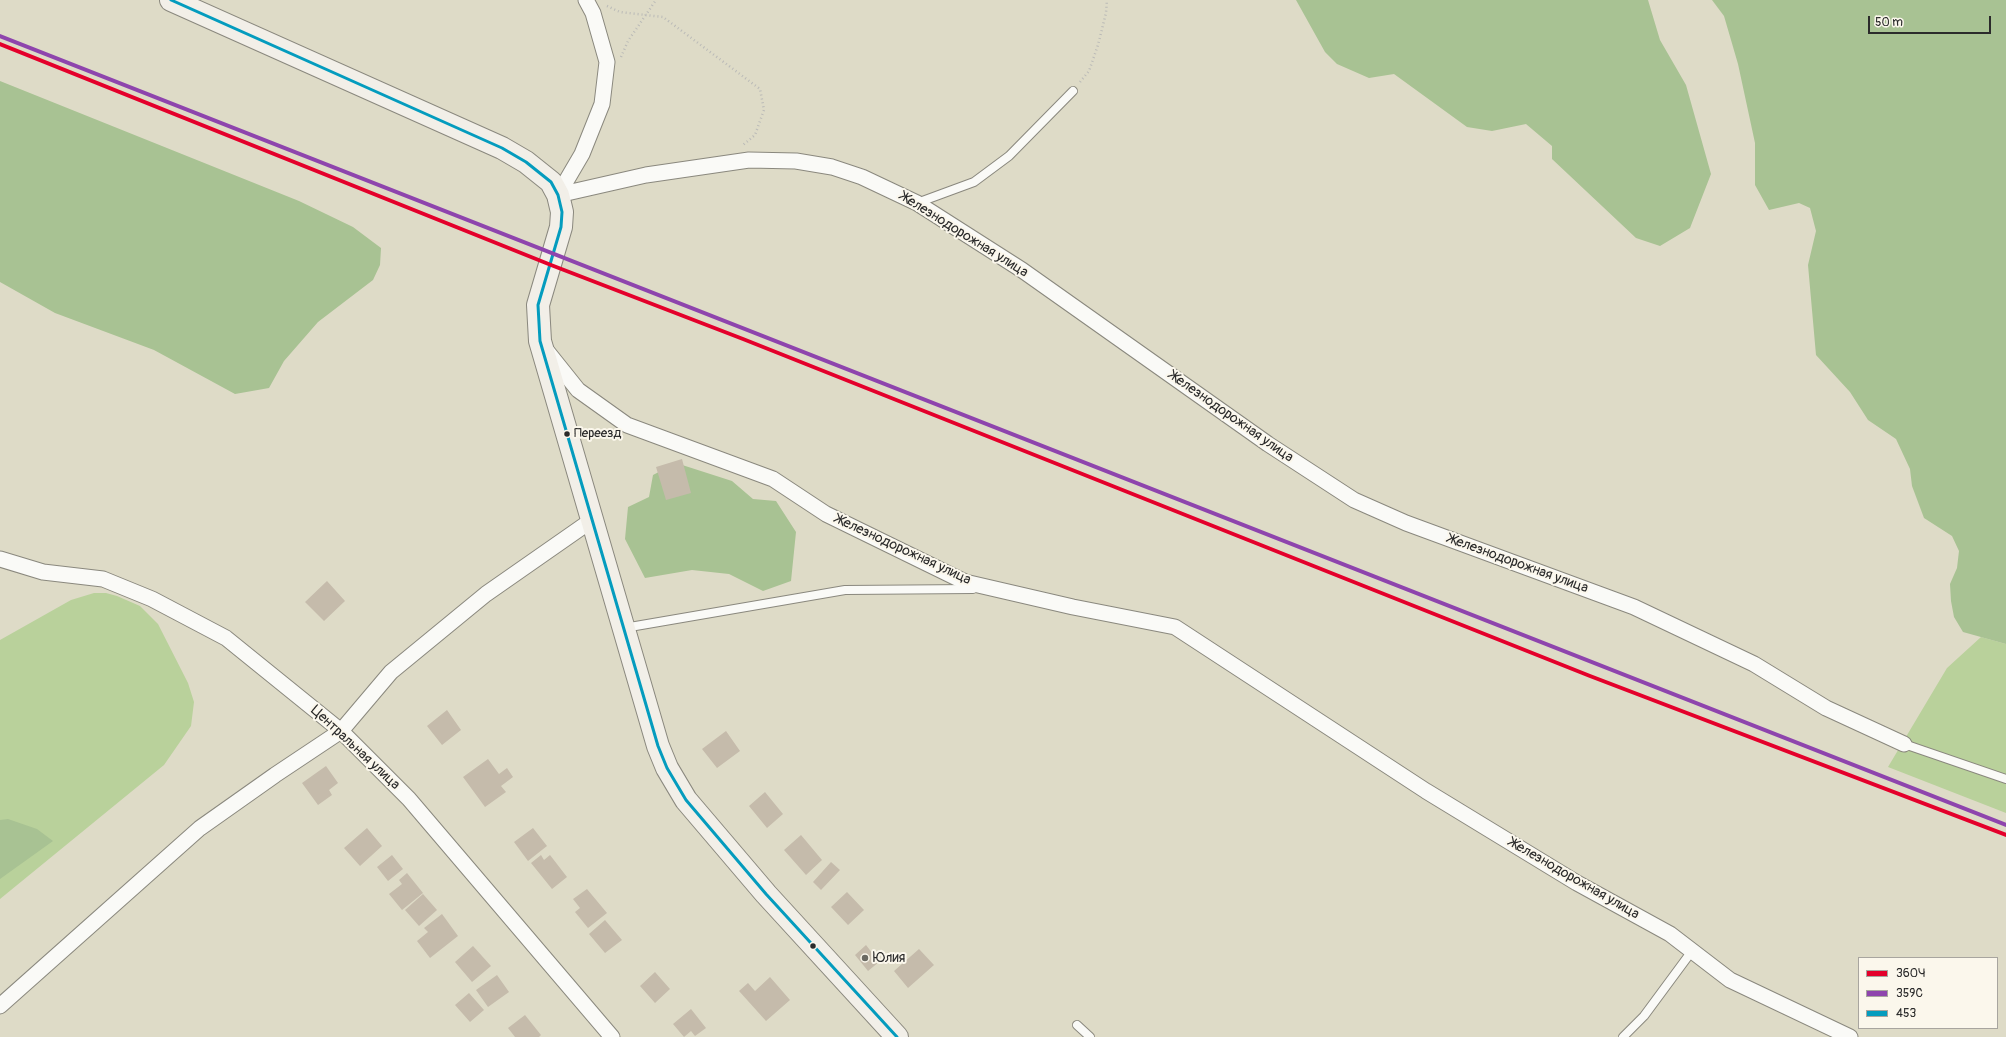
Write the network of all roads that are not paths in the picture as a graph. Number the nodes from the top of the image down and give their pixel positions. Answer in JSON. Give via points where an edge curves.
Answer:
{"nodes":[{"id":1,"x":171,"y":0,"type":"edge"},
{"id":2,"x":586,"y":0,"type":"edge"},
{"id":3,"x":1073,"y":91,"type":"road end"},
{"id":4,"x":558,"y":195,"type":"junction"},
{"id":5,"x":917,"y":203,"type":"junction"},
{"id":6,"x":540,"y":341,"type":"junction"},
{"id":7,"x":592,"y":520,"type":"junction"},
{"id":8,"x":0,"y":559,"type":"edge"},
{"id":9,"x":994,"y":589,"type":"junction"},
{"id":10,"x":623,"y":628,"type":"junction"},
{"id":11,"x":341,"y":731,"type":"junction"},
{"id":12,"x":1904,"y":744,"type":"joint"},
{"id":13,"x":2006,"y":779,"type":"edge"},
{"id":14,"x":1692,"y":951,"type":"junction"},
{"id":15,"x":0,"y":1006,"type":"edge"},
{"id":16,"x":1077,"y":1025,"type":"dead end"},
{"id":17,"x":612,"y":1037,"type":"edge"},
{"id":18,"x":897,"y":1037,"type":"edge"},
{"id":19,"x":1090,"y":1037,"type":"edge"},
{"id":20,"x":1623,"y":1037,"type":"edge"},
{"id":21,"x":1850,"y":1037,"type":"edge"}],
"edges":[{"from":1,"to":4,"type":"main road","via":[[502,148],[541,172],[551,182]]},
{"from":2,"to":4,"type":"street","via":[[593,13],[607,62],[602,104],[582,154]]},
{"from":3,"to":5,"type":"lane","via":[[1009,156],[974,182]]},
{"from":4,"to":5,"type":"street","name":"Железнодорожная улица","via":[[646,175],[749,160],[796,161],[832,167],[862,177]]},
{"from":4,"to":6,"type":"main road","via":[[562,212],[561,227],[538,305]]},
{"from":5,"to":12,"type":"street","name":"Железнодорожная улица","via":[[1022,270],[1268,444],[1354,500],[1406,523],[1634,607],[1754,664],[1826,708]]},
{"from":6,"to":7,"type":"main road"},
{"from":6,"to":9,"type":"street","name":"Железнодорожная улица","via":[[578,390],[627,425],[773,479],[833,517],[965,582]]},
{"from":7,"to":10,"type":"main road"},
{"from":7,"to":11,"type":"street","via":[[486,594],[391,672]]},
{"from":8,"to":11,"type":"street","name":"Центральная улица","via":[[43,572],[103,579],[152,599],[226,638]]},
{"from":9,"to":10,"type":"lane","via":[[846,590]]},
{"from":9,"to":14,"type":"street","name":"Железнодорожная улица","via":[[1175,627],[1426,791],[1576,883],[1670,934]]},
{"from":10,"to":18,"type":"main road","via":[[658,746],[667,768],[686,800],[766,894]]},
{"from":11,"to":15,"type":"street","via":[[200,828]]},
{"from":11,"to":17,"type":"street","name":"Центральная улица","via":[[409,799]]},
{"from":12,"to":13,"type":"lane"},
{"from":14,"to":20,"type":"lane","via":[[1644,1016]]},
{"from":14,"to":21,"type":"street","name":"Железнодорожная улица","via":[[1730,980]]},
{"from":16,"to":19,"type":"lane"}]}
